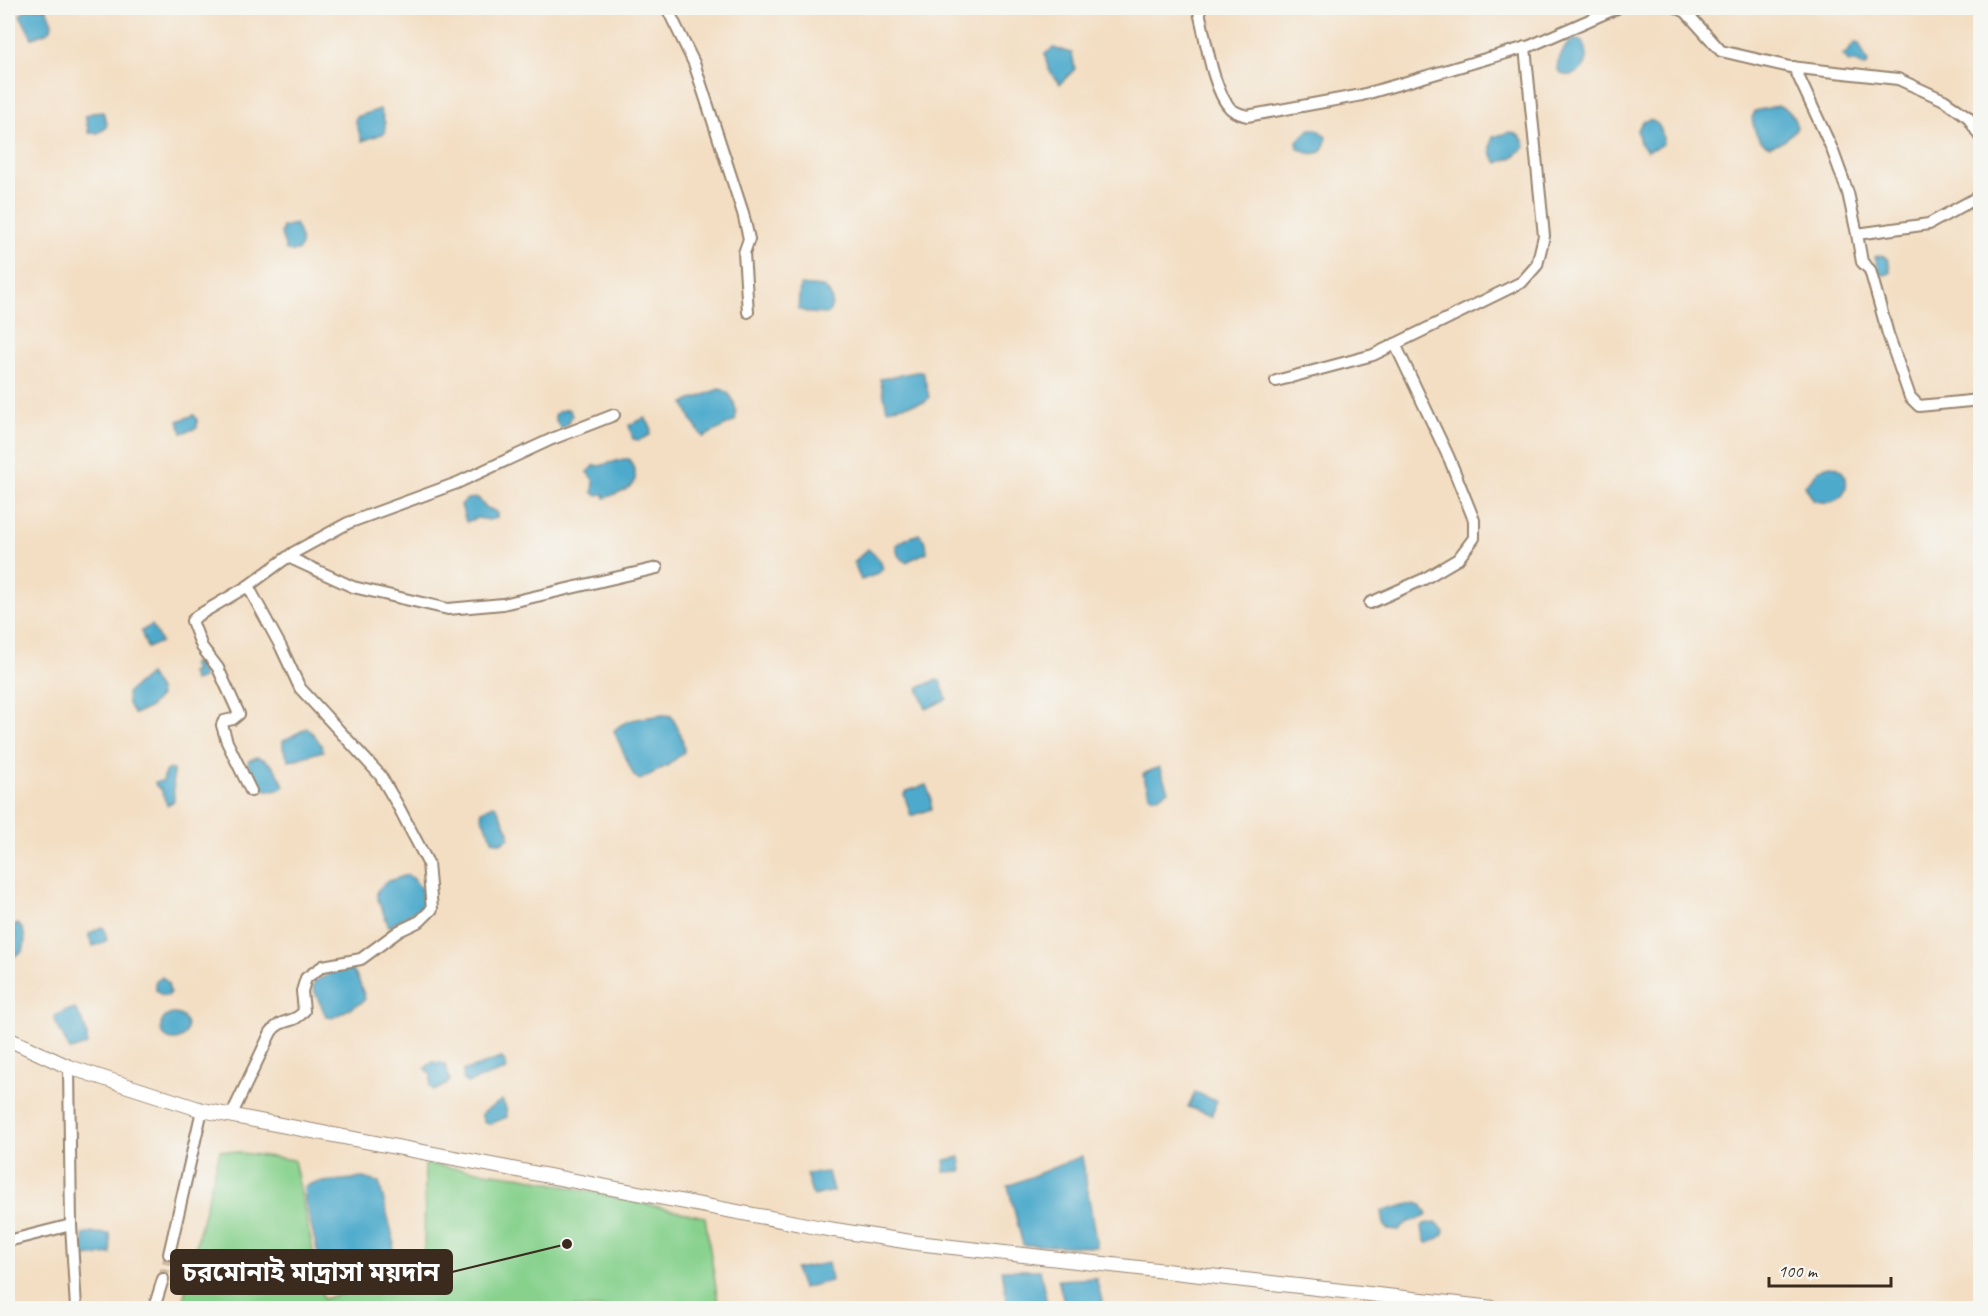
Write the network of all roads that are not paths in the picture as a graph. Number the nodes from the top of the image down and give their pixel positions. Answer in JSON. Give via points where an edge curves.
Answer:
{"nodes":[{"id":1,"x":667,"y":8,"type":"edge"},
{"id":2,"x":1198,"y":8,"type":"edge"},
{"id":3,"x":1617,"y":8,"type":"edge"},
{"id":4,"x":1678,"y":8,"type":"edge"},
{"id":5,"x":1525,"y":47,"type":"junction"},
{"id":6,"x":1794,"y":67,"type":"junction"},
{"id":7,"x":1980,"y":137,"type":"edge"},
{"id":8,"x":1980,"y":196,"type":"edge"},
{"id":9,"x":1857,"y":234,"type":"junction"},
{"id":10,"x":748,"y":312,"type":"dead end"},
{"id":11,"x":1395,"y":344,"type":"junction"},
{"id":12,"x":1276,"y":381,"type":"dead end"},
{"id":13,"x":1980,"y":400,"type":"edge"},
{"id":14,"x":614,"y":415,"type":"dead end"},
{"id":15,"x":288,"y":557,"type":"junction"},
{"id":16,"x":657,"y":568,"type":"dead end"},
{"id":17,"x":248,"y":586,"type":"junction"},
{"id":18,"x":1370,"y":603,"type":"dead end"},
{"id":19,"x":251,"y":791,"type":"dead end"},
{"id":20,"x":8,"y":1039,"type":"edge"},
{"id":21,"x":69,"y":1067,"type":"junction"},
{"id":22,"x":202,"y":1110,"type":"junction"},
{"id":23,"x":231,"y":1116,"type":"junction"},
{"id":24,"x":70,"y":1225,"type":"junction"},
{"id":25,"x":8,"y":1240,"type":"edge"},
{"id":26,"x":169,"y":1254,"type":"tunnel mouth"},
{"id":27,"x":163,"y":1279,"type":"tunnel mouth"},
{"id":28,"x":76,"y":1308,"type":"edge"},
{"id":29,"x":154,"y":1308,"type":"edge"},
{"id":30,"x":1493,"y":1308,"type":"edge"}],
"edges":[{"from":1,"to":10,"type":"street","via":[[694,63],[744,213],[749,239],[744,253]]},
{"from":2,"to":5,"type":"street","via":[[1222,92],[1229,107],[1247,116],[1362,96]]},
{"from":3,"to":5,"type":"street"},
{"from":4,"to":6,"type":"street","via":[[1721,51]]},
{"from":5,"to":11,"type":"street","via":[[1544,236],[1537,265],[1522,282]]},
{"from":6,"to":7,"type":"street","via":[[1898,79],[1944,100],[1968,117]]},
{"from":6,"to":9,"type":"street","via":[[1832,149]]},
{"from":8,"to":9,"type":"street","via":[[1929,224]]},
{"from":9,"to":13,"type":"street","via":[[1862,262],[1870,270],[1910,397],[1919,406]]},
{"from":11,"to":12,"type":"street","via":[[1373,355]]},
{"from":11,"to":18,"type":"street","via":[[1449,458],[1474,520],[1474,538],[1458,559]]},
{"from":14,"to":15,"type":"street","via":[[457,483],[364,516]]},
{"from":15,"to":16,"type":"street","via":[[353,587],[448,609],[503,604]]},
{"from":15,"to":17,"type":"street"},
{"from":17,"to":19,"type":"street","via":[[192,621],[239,714],[222,725]]},
{"from":17,"to":23,"type":"street","via":[[300,688],[380,775],[397,804],[428,863],[432,909],[361,959],[324,966],[306,978],[302,991],[304,1011],[298,1018],[276,1025]]},
{"from":20,"to":21,"type":"main road"},
{"from":21,"to":22,"type":"main road"},
{"from":21,"to":24,"type":"street"},
{"from":22,"to":23,"type":"main road"},
{"from":22,"to":26,"type":"street"},
{"from":23,"to":30,"type":"main road","via":[[917,1243]]},
{"from":24,"to":25,"type":"street"},
{"from":24,"to":28,"type":"street"},
{"from":27,"to":29,"type":"street"}]}
